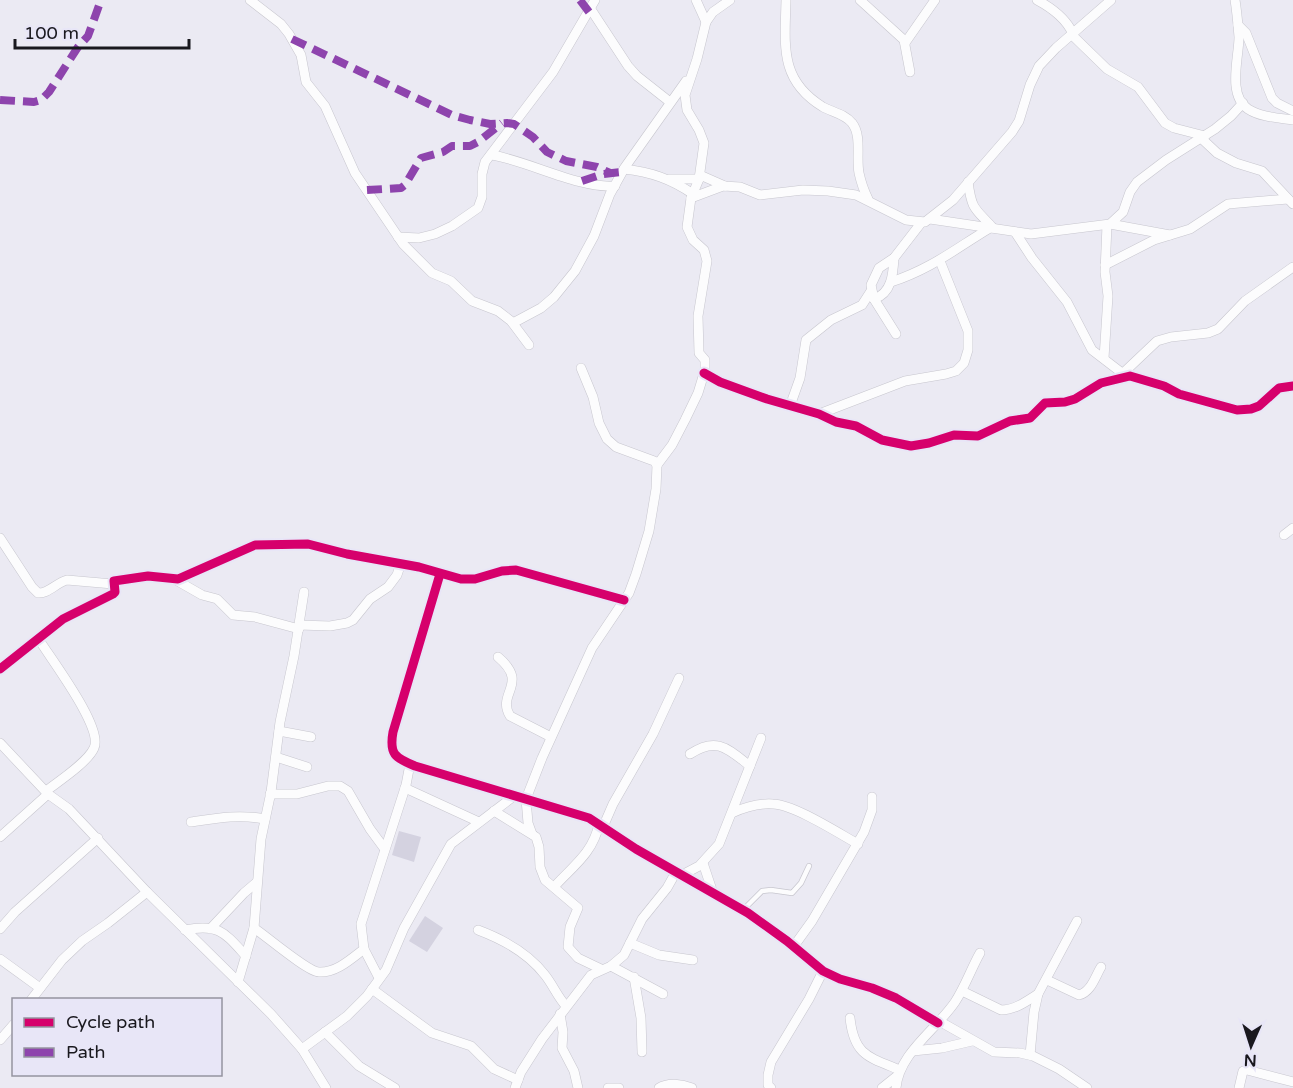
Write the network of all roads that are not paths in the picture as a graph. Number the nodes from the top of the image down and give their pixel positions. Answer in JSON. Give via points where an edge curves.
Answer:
{"nodes":[{"id":1,"x":250,"y":0,"type":"edge"},
{"id":2,"x":696,"y":0,"type":"edge"},
{"id":3,"x":730,"y":0,"type":"edge"},
{"id":4,"x":786,"y":0,"type":"edge"},
{"id":5,"x":860,"y":0,"type":"edge"},
{"id":6,"x":935,"y":0,"type":"edge"},
{"id":7,"x":1037,"y":0,"type":"edge"},
{"id":8,"x":1111,"y":0,"type":"edge"},
{"id":9,"x":1235,"y":0,"type":"edge"},
{"id":10,"x":593,"y":4,"type":"edge"},
{"id":11,"x":706,"y":22,"type":"junction"},
{"id":12,"x":1238,"y":25,"type":"junction"},
{"id":13,"x":1072,"y":34,"type":"junction"},
{"id":14,"x":905,"y":43,"type":"junction"},
{"id":15,"x":910,"y":72,"type":"dead end"},
{"id":16,"x":690,"y":76,"type":"junction"},
{"id":17,"x":670,"y":102,"type":"junction"},
{"id":18,"x":1242,"y":103,"type":"junction"},
{"id":19,"x":1293,"y":111,"type":"edge"},
{"id":20,"x":1293,"y":120,"type":"edge"},
{"id":21,"x":1203,"y":137,"type":"junction"},
{"id":22,"x":492,"y":155,"type":"junction"},
{"id":23,"x":624,"y":169,"type":"junction"},
{"id":24,"x":699,"y":177,"type":"junction"},
{"id":25,"x":668,"y":179,"type":"junction"},
{"id":26,"x":968,"y":182,"type":"junction"},
{"id":27,"x":615,"y":186,"type":"junction"},
{"id":28,"x":725,"y":186,"type":"junction"},
{"id":29,"x":692,"y":196,"type":"junction"},
{"id":30,"x":1289,"y":197,"type":"edge"},
{"id":31,"x":868,"y":199,"type":"junction"},
{"id":32,"x":926,"y":221,"type":"junction"},
{"id":33,"x":1109,"y":225,"type":"junction"},
{"id":34,"x":992,"y":228,"type":"junction"},
{"id":35,"x":1015,"y":232,"type":"junction"},
{"id":36,"x":1173,"y":236,"type":"junction"},
{"id":37,"x":398,"y":237,"type":"junction"},
{"id":38,"x":894,"y":258,"type":"junction"},
{"id":39,"x":940,"y":261,"type":"junction"},
{"id":40,"x":1105,"y":265,"type":"junction"},
{"id":41,"x":1293,"y":267,"type":"edge"},
{"id":42,"x":891,"y":282,"type":"junction"},
{"id":43,"x":873,"y":295,"type":"junction"},
{"id":44,"x":513,"y":323,"type":"junction"},
{"id":45,"x":896,"y":334,"type":"dead end"},
{"id":46,"x":529,"y":345,"type":"dead end"},
{"id":47,"x":1104,"y":358,"type":"junction"},
{"id":48,"x":581,"y":368,"type":"dead end"},
{"id":49,"x":704,"y":373,"type":"junction"},
{"id":50,"x":1120,"y":375,"type":"junction"},
{"id":51,"x":1293,"y":386,"type":"edge"},
{"id":52,"x":790,"y":406,"type":"junction"},
{"id":53,"x":819,"y":414,"type":"junction"},
{"id":54,"x":657,"y":465,"type":"junction"},
{"id":55,"x":1293,"y":528,"type":"edge"},
{"id":56,"x":1284,"y":535,"type":"dead end"},
{"id":57,"x":0,"y":538,"type":"edge"},
{"id":58,"x":401,"y":563,"type":"junction"},
{"id":59,"x":440,"y":574,"type":"junction"},
{"id":60,"x":174,"y":579,"type":"junction"},
{"id":61,"x":113,"y":584,"type":"junction"},
{"id":62,"x":304,"y":592,"type":"dead end"},
{"id":63,"x":624,"y":600,"type":"junction"},
{"id":64,"x":299,"y":627,"type":"junction"},
{"id":65,"x":38,"y":638,"type":"junction"},
{"id":66,"x":498,"y":657,"type":"dead end"},
{"id":67,"x":0,"y":669,"type":"edge"},
{"id":68,"x":679,"y":678,"type":"dead end"},
{"id":69,"x":279,"y":731,"type":"junction"},
{"id":70,"x":311,"y":737,"type":"dead end"},
{"id":71,"x":551,"y":737,"type":"junction"},
{"id":72,"x":761,"y":738,"type":"dead end"},
{"id":73,"x":0,"y":744,"type":"edge"},
{"id":74,"x":690,"y":754,"type":"dead end"},
{"id":75,"x":276,"y":757,"type":"junction"},
{"id":76,"x":410,"y":764,"type":"junction"},
{"id":77,"x":750,"y":766,"type":"junction"},
{"id":78,"x":307,"y":767,"type":"dead end"},
{"id":79,"x":405,"y":789,"type":"junction"},
{"id":80,"x":47,"y":793,"type":"junction"},
{"id":81,"x":270,"y":794,"type":"junction"},
{"id":82,"x":514,"y":796,"type":"junction"},
{"id":83,"x":872,"y":797,"type":"dead end"},
{"id":84,"x":526,"y":799,"type":"junction"},
{"id":85,"x":494,"y":811,"type":"junction"},
{"id":86,"x":732,"y":813,"type":"junction"},
{"id":87,"x":265,"y":819,"type":"junction"},
{"id":88,"x":191,"y":822,"type":"dead end"},
{"id":89,"x":480,"y":822,"type":"junction"},
{"id":90,"x":601,"y":826,"type":"junction"},
{"id":91,"x":532,"y":834,"type":"junction"},
{"id":92,"x":0,"y":837,"type":"edge"},
{"id":93,"x":98,"y":838,"type":"junction"},
{"id":94,"x":858,"y":844,"type":"junction"},
{"id":95,"x":384,"y":848,"type":"junction"},
{"id":96,"x":703,"y":863,"type":"junction"},
{"id":97,"x":809,"y":866,"type":"dead end"},
{"id":98,"x":679,"y":874,"type":"junction"},
{"id":99,"x":257,"y":882,"type":"junction"},
{"id":100,"x":555,"y":887,"type":"junction"},
{"id":101,"x":147,"y":892,"type":"junction"},
{"id":102,"x":713,"y":893,"type":"junction"},
{"id":103,"x":743,"y":910,"type":"junction"},
{"id":104,"x":1077,"y":921,"type":"dead end"},
{"id":105,"x":212,"y":927,"type":"junction"},
{"id":106,"x":254,"y":928,"type":"junction"},
{"id":107,"x":0,"y":929,"type":"edge"},
{"id":108,"x":185,"y":930,"type":"junction"},
{"id":109,"x":478,"y":930,"type":"dead end"},
{"id":110,"x":630,"y":943,"type":"junction"},
{"id":111,"x":794,"y":946,"type":"junction"},
{"id":112,"x":364,"y":949,"type":"junction"},
{"id":113,"x":980,"y":952,"type":"dead end"},
{"id":114,"x":246,"y":956,"type":"junction"},
{"id":115,"x":0,"y":959,"type":"edge"},
{"id":116,"x":693,"y":960,"type":"dead end"},
{"id":117,"x":611,"y":966,"type":"junction"},
{"id":118,"x":1101,"y":967,"type":"dead end"},
{"id":119,"x":601,"y":969,"type":"junction"},
{"id":120,"x":823,"y":971,"type":"junction"},
{"id":121,"x":634,"y":977,"type":"junction"},
{"id":122,"x":380,"y":978,"type":"junction"},
{"id":123,"x":1047,"y":980,"type":"junction"},
{"id":124,"x":238,"y":982,"type":"junction"},
{"id":125,"x":40,"y":988,"type":"junction"},
{"id":126,"x":372,"y":989,"type":"junction"},
{"id":127,"x":962,"y":991,"type":"junction"},
{"id":128,"x":663,"y":994,"type":"dead end"},
{"id":129,"x":1038,"y":994,"type":"junction"},
{"id":130,"x":32,"y":998,"type":"edge"},
{"id":131,"x":563,"y":1010,"type":"junction"},
{"id":132,"x":850,"y":1018,"type":"dead end"},
{"id":133,"x":939,"y":1022,"type":"junction"},
{"id":134,"x":12,"y":1026,"type":"edge"},
{"id":135,"x":325,"y":1032,"type":"junction"},
{"id":136,"x":0,"y":1040,"type":"edge"},
{"id":137,"x":972,"y":1041,"type":"junction"},
{"id":138,"x":302,"y":1049,"type":"junction"},
{"id":139,"x":913,"y":1051,"type":"junction"},
{"id":140,"x":642,"y":1052,"type":"dead end"},
{"id":141,"x":1030,"y":1055,"type":"junction"},
{"id":142,"x":898,"y":1073,"type":"junction"},
{"id":143,"x":1293,"y":1082,"type":"edge"},
{"id":144,"x":516,"y":1084,"type":"edge"},
{"id":145,"x":326,"y":1088,"type":"edge"},
{"id":146,"x":395,"y":1088,"type":"edge"},
{"id":147,"x":578,"y":1088,"type":"edge"},
{"id":148,"x":608,"y":1088,"type":"edge"},
{"id":149,"x":619,"y":1088,"type":"edge"},
{"id":150,"x":659,"y":1088,"type":"edge"},
{"id":151,"x":692,"y":1088,"type":"edge"},
{"id":152,"x":771,"y":1088,"type":"edge"},
{"id":153,"x":882,"y":1088,"type":"edge"},
{"id":154,"x":896,"y":1088,"type":"edge"},
{"id":155,"x":1087,"y":1088,"type":"edge"},
{"id":156,"x":1239,"y":1088,"type":"edge"}],
"edges":[{"from":1,"to":37,"type":"street","via":[[289,34],[301,56],[306,82],[325,106],[355,173]]},
{"from":2,"to":11,"type":"street"},
{"from":3,"to":11,"type":"street"},
{"from":4,"to":31,"type":"street","via":[[791,76],[802,90],[852,123],[857,136],[859,173]]},
{"from":5,"to":14,"type":"street"},
{"from":6,"to":14,"type":"street"},
{"from":7,"to":13,"type":"street","via":[[1056,12]]},
{"from":8,"to":13,"type":"street"},
{"from":9,"to":12,"type":"street"},
{"from":10,"to":17,"type":"street","via":[[628,66]]},
{"from":10,"to":22,"type":"street","via":[[553,72]]},
{"from":11,"to":16,"type":"street"},
{"from":12,"to":18,"type":"street","via":[[1236,75]]},
{"from":12,"to":19,"type":"street","via":[[1246,33],[1272,98]]},
{"from":13,"to":21,"type":"street","via":[[1107,69],[1138,87],[1165,123]]},
{"from":13,"to":26,"type":"street","via":[[1039,66],[1019,121]]},
{"from":14,"to":15,"type":"street"},
{"from":16,"to":17,"type":"street"},
{"from":16,"to":24,"type":"street","via":[[685,95],[687,110],[704,143]]},
{"from":17,"to":23,"type":"street"},
{"from":18,"to":20,"type":"street","via":[[1257,113]]},
{"from":18,"to":21,"type":"street","via":[[1231,117]]},
{"from":21,"to":30,"type":"street","via":[[1217,153],[1262,171]]},
{"from":21,"to":33,"type":"street","via":[[1137,182],[1123,212]]},
{"from":22,"to":27,"type":"street","via":[[603,187]]},
{"from":22,"to":37,"type":"street","via":[[482,174],[482,197],[468,216],[435,234]]},
{"from":23,"to":25,"type":"street","via":[[651,172]]},
{"from":23,"to":27,"type":"street"},
{"from":24,"to":25,"type":"street"},
{"from":24,"to":28,"type":"street"},
{"from":24,"to":29,"type":"street"},
{"from":25,"to":29,"type":"street"},
{"from":26,"to":32,"type":"street"},
{"from":26,"to":34,"type":"street","via":[[972,205]]},
{"from":27,"to":44,"type":"street","via":[[575,271],[541,308]]},
{"from":28,"to":29,"type":"street"},
{"from":28,"to":31,"type":"street","via":[[760,195],[803,190]]},
{"from":29,"to":49,"type":"street","via":[[687,226],[707,261],[698,316]]},
{"from":30,"to":36,"type":"street","via":[[1228,204]]},
{"from":31,"to":32,"type":"street","via":[[906,220]]},
{"from":32,"to":34,"type":"street"},
{"from":32,"to":38,"type":"street"},
{"from":33,"to":35,"type":"street"},
{"from":33,"to":36,"type":"street"},
{"from":33,"to":40,"type":"street"},
{"from":34,"to":35,"type":"street"},
{"from":34,"to":39,"type":"street"},
{"from":35,"to":47,"type":"street","via":[[1067,302],[1092,350]]},
{"from":36,"to":40,"type":"street","via":[[1154,240]]},
{"from":37,"to":44,"type":"street","via":[[432,273],[451,281],[472,301],[498,311]]},
{"from":38,"to":42,"type":"street"},
{"from":38,"to":43,"type":"street","via":[[874,275]]},
{"from":39,"to":42,"type":"street"},
{"from":39,"to":53,"type":"street","via":[[968,331],[964,363],[956,371],[905,381]]},
{"from":40,"to":47,"type":"street","via":[[1108,296]]},
{"from":41,"to":50,"type":"street","via":[[1245,301],[1218,329],[1157,341]]},
{"from":42,"to":43,"type":"street","via":[[884,294]]},
{"from":43,"to":45,"type":"street"},
{"from":43,"to":52,"type":"street","via":[[806,340],[800,378]]},
{"from":44,"to":46,"type":"street"},
{"from":47,"to":50,"type":"street"},
{"from":48,"to":54,"type":"street","via":[[607,439]]},
{"from":49,"to":52,"type":"street","via":[[732,387]]},
{"from":49,"to":54,"type":"street","via":[[672,445]]},
{"from":50,"to":51,"type":"street","via":[[1138,377],[1237,411],[1251,410],[1279,388]]},
{"from":50,"to":53,"type":"street","via":[[1075,399],[1045,402],[1030,418],[1010,421],[978,436],[954,435],[911,446],[882,440],[856,426]]},
{"from":52,"to":53,"type":"street"},
{"from":54,"to":63,"type":"street","via":[[649,531]]},
{"from":55,"to":56,"type":"street"},
{"from":57,"to":61,"type":"street","via":[[38,593],[67,580]]},
{"from":58,"to":59,"type":"street"},
{"from":58,"to":60,"type":"street","via":[[308,544],[255,545]]},
{"from":58,"to":64,"type":"street","via":[[388,587],[370,599],[353,620]]},
{"from":59,"to":63,"type":"street","via":[[475,579],[516,570]]},
{"from":59,"to":76,"type":"street","via":[[391,744],[397,757]]},
{"from":60,"to":61,"type":"street","via":[[132,577]]},
{"from":60,"to":64,"type":"street","via":[[217,599],[232,615]]},
{"from":61,"to":65,"type":"street","via":[[113,594],[63,619]]},
{"from":62,"to":64,"type":"street"},
{"from":63,"to":71,"type":"street","via":[[592,648]]},
{"from":64,"to":69,"type":"street"},
{"from":65,"to":67,"type":"street"},
{"from":65,"to":80,"type":"street","via":[[85,711],[96,739],[85,759]]},
{"from":66,"to":71,"type":"street","via":[[514,679],[506,705],[510,716]]},
{"from":68,"to":90,"type":"street","via":[[653,734]]},
{"from":69,"to":70,"type":"street"},
{"from":69,"to":75,"type":"street"},
{"from":71,"to":84,"type":"street"},
{"from":72,"to":77,"type":"street"},
{"from":73,"to":80,"type":"street"},
{"from":74,"to":77,"type":"street","via":[[713,744]]},
{"from":75,"to":78,"type":"street"},
{"from":75,"to":81,"type":"street"},
{"from":76,"to":79,"type":"street"},
{"from":76,"to":82,"type":"street"},
{"from":77,"to":86,"type":"street"},
{"from":79,"to":89,"type":"street"},
{"from":79,"to":95,"type":"street"},
{"from":80,"to":92,"type":"street"},
{"from":80,"to":93,"type":"street"},
{"from":81,"to":87,"type":"street"},
{"from":81,"to":95,"type":"street","via":[[297,794],[340,786],[348,791]]},
{"from":82,"to":84,"type":"street"},
{"from":82,"to":85,"type":"street"},
{"from":83,"to":94,"type":"street","via":[[869,821]]},
{"from":84,"to":90,"type":"street","via":[[589,818]]},
{"from":84,"to":91,"type":"street"},
{"from":85,"to":89,"type":"street"},
{"from":85,"to":91,"type":"street"},
{"from":86,"to":94,"type":"street","via":[[774,803]]},
{"from":86,"to":96,"type":"street","via":[[719,844]]},
{"from":87,"to":88,"type":"street","via":[[247,815]]},
{"from":87,"to":99,"type":"street"},
{"from":89,"to":122,"type":"street","via":[[452,844]]},
{"from":90,"to":98,"type":"street"},
{"from":90,"to":100,"type":"street","via":[[588,852]]},
{"from":91,"to":100,"type":"street","via":[[539,847],[544,880]]},
{"from":93,"to":101,"type":"street"},
{"from":93,"to":107,"type":"street"},
{"from":94,"to":111,"type":"street"},
{"from":95,"to":112,"type":"street","via":[[361,924]]},
{"from":96,"to":98,"type":"street"},
{"from":96,"to":102,"type":"street"},
{"from":97,"to":103,"type":"lane","via":[[792,892],[762,891]]},
{"from":98,"to":102,"type":"street"},
{"from":98,"to":110,"type":"street","via":[[642,919]]},
{"from":99,"to":105,"type":"street"},
{"from":99,"to":106,"type":"street"},
{"from":100,"to":119,"type":"street","via":[[578,908],[570,927],[568,947],[578,958]]},
{"from":101,"to":108,"type":"street"},
{"from":101,"to":125,"type":"street","via":[[82,941]]},
{"from":102,"to":103,"type":"street"},
{"from":103,"to":111,"type":"street"},
{"from":104,"to":123,"type":"street"},
{"from":105,"to":108,"type":"street"},
{"from":105,"to":114,"type":"street","via":[[223,931]]},
{"from":106,"to":112,"type":"street","via":[[317,973],[344,964]]},
{"from":106,"to":114,"type":"street"},
{"from":108,"to":124,"type":"street"},
{"from":109,"to":131,"type":"street","via":[[519,951],[536,966]]},
{"from":110,"to":116,"type":"street","via":[[659,955]]},
{"from":110,"to":117,"type":"street","via":[[624,955]]},
{"from":111,"to":120,"type":"street"},
{"from":112,"to":122,"type":"street"},
{"from":113,"to":127,"type":"street"},
{"from":114,"to":124,"type":"street"},
{"from":115,"to":125,"type":"street"},
{"from":117,"to":119,"type":"street"},
{"from":117,"to":121,"type":"street"},
{"from":118,"to":123,"type":"street","via":[[1079,996]]},
{"from":119,"to":131,"type":"street","via":[[591,975]]},
{"from":120,"to":133,"type":"street","via":[[896,998]]},
{"from":120,"to":152,"type":"street","via":[[771,1062]]},
{"from":121,"to":128,"type":"street"},
{"from":121,"to":140,"type":"street"},
{"from":122,"to":126,"type":"street"},
{"from":123,"to":129,"type":"street"},
{"from":124,"to":138,"type":"street"},
{"from":125,"to":130,"type":"street"},
{"from":126,"to":135,"type":"street","via":[[347,1016]]},
{"from":126,"to":144,"type":"street","via":[[432,1033],[471,1046]]},
{"from":127,"to":129,"type":"street","via":[[1001,1010],[1016,1007]]},
{"from":127,"to":133,"type":"street"},
{"from":129,"to":141,"type":"street"},
{"from":131,"to":144,"type":"street"},
{"from":131,"to":147,"type":"street","via":[[562,1048]]},
{"from":132,"to":142,"type":"street","via":[[855,1044]]},
{"from":133,"to":137,"type":"street"},
{"from":133,"to":139,"type":"street"},
{"from":134,"to":136,"type":"street"},
{"from":135,"to":138,"type":"street"},
{"from":135,"to":146,"type":"street","via":[[359,1066]]},
{"from":137,"to":139,"type":"street"},
{"from":137,"to":141,"type":"street","via":[[994,1052]]},
{"from":138,"to":145,"type":"street"},
{"from":139,"to":142,"type":"street"},
{"from":141,"to":155,"type":"street","via":[[1059,1068]]},
{"from":142,"to":153,"type":"street"},
{"from":142,"to":154,"type":"street"},
{"from":143,"to":156,"type":"street","via":[[1247,1070],[1241,1074]]},
{"from":148,"to":149,"type":"street"},
{"from":150,"to":151,"type":"street","via":[[675,1084]]}]}
